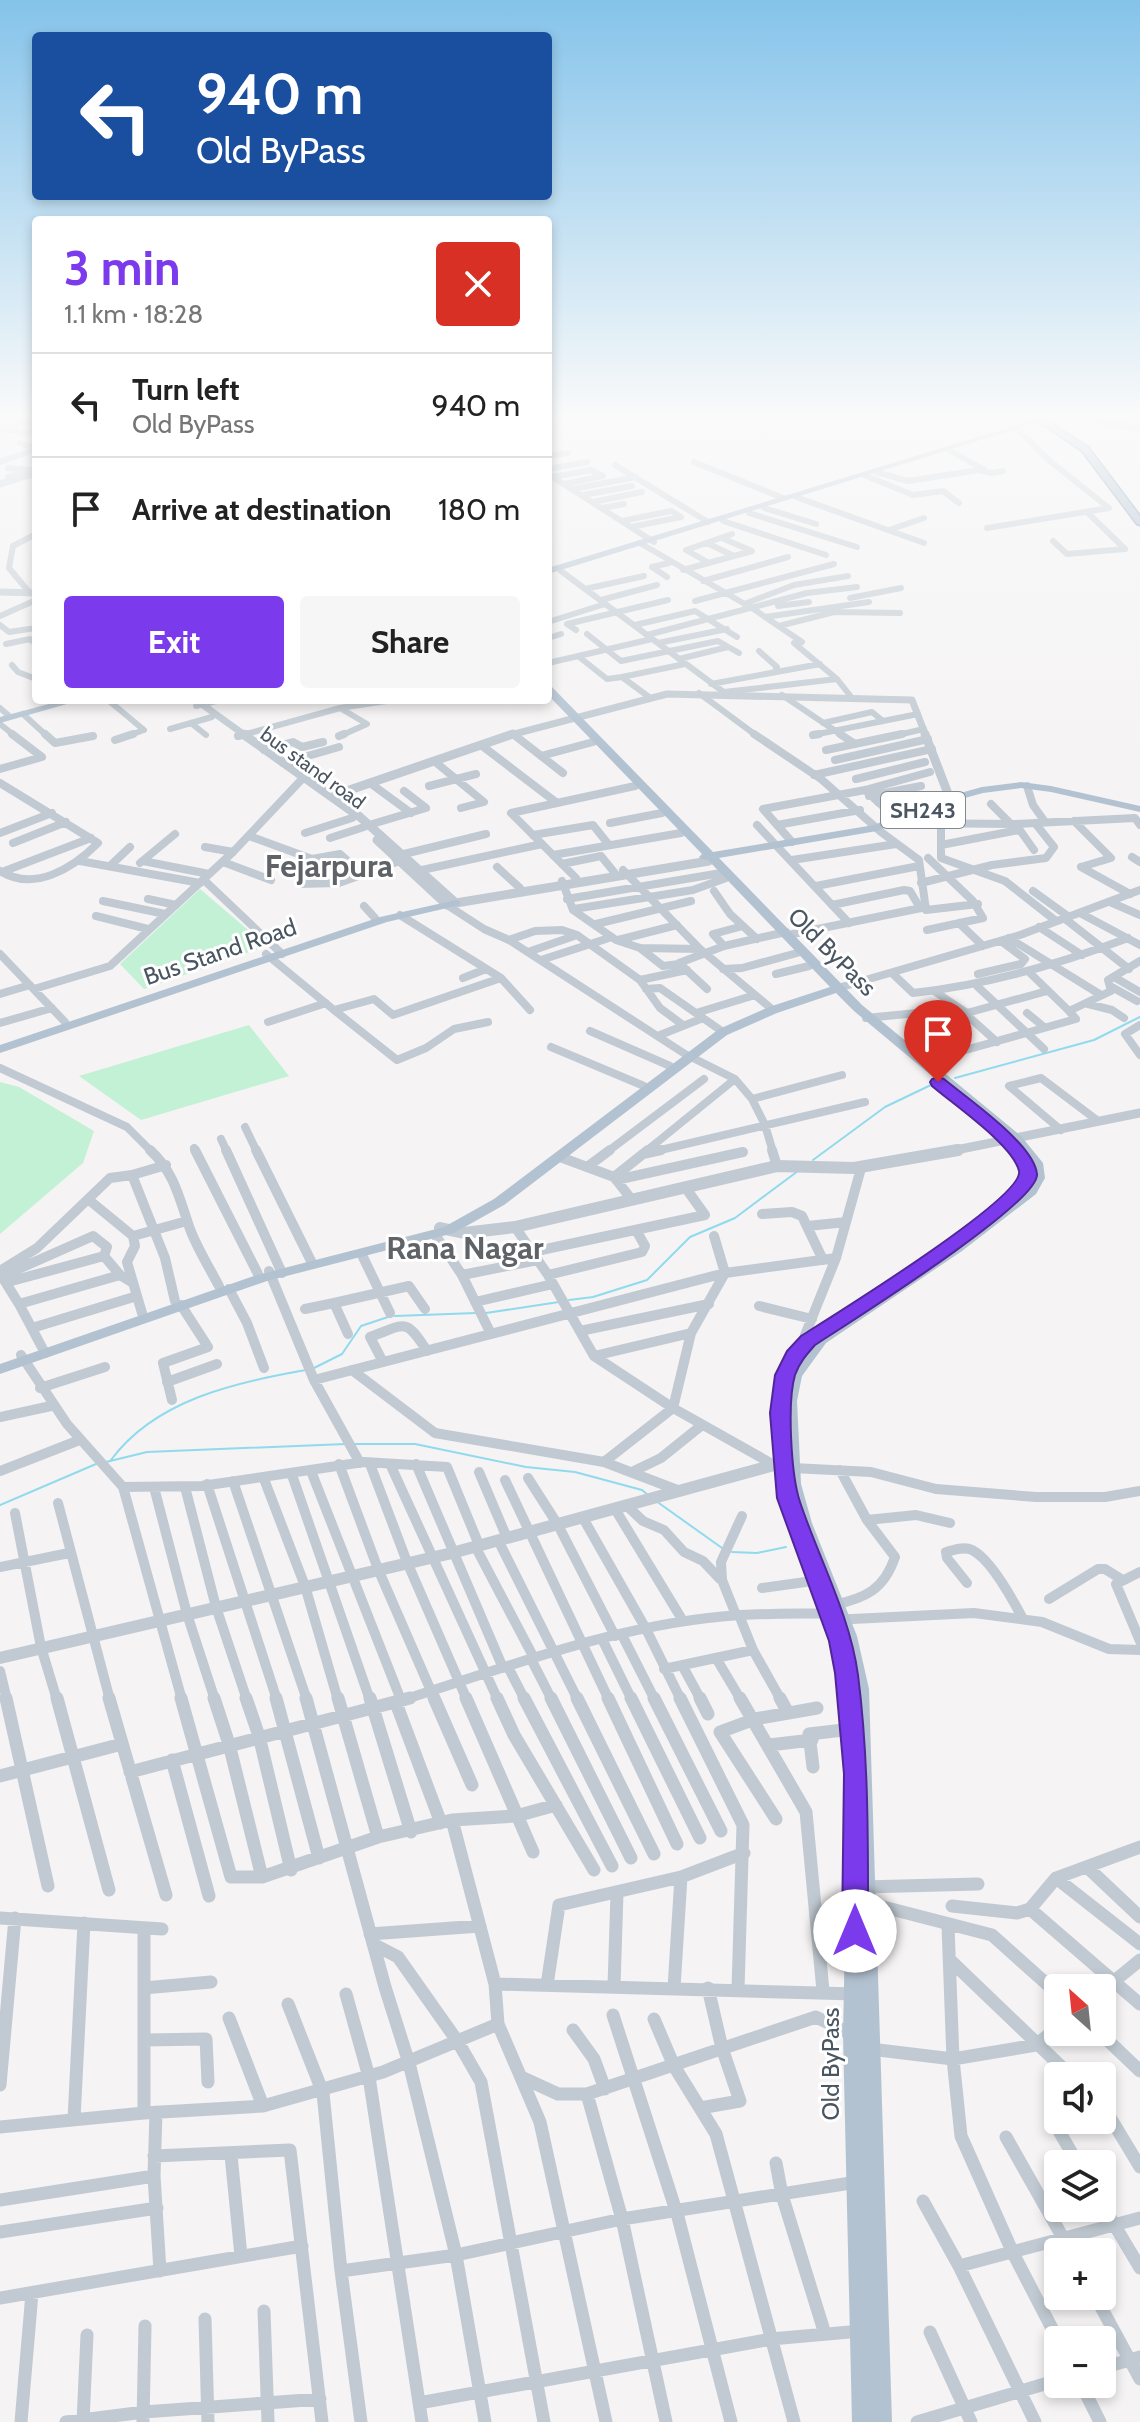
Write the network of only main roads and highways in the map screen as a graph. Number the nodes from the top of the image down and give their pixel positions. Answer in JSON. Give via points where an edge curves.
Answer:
{"nodes":[{"id":1,"x":679,"y":532,"type":"edge"},
{"id":2,"x":685,"y":532,"type":"edge"},
{"id":3,"x":647,"y":543,"type":"junction"},
{"id":4,"x":552,"y":572,"type":"edge"},
{"id":5,"x":552,"y":572,"type":"edge"},
{"id":6,"x":552,"y":694,"type":"edge"},
{"id":7,"x":552,"y":699,"type":"edge"},
{"id":8,"x":48,"y":704,"type":"edge"},
{"id":9,"x":61,"y":704,"type":"edge"},
{"id":10,"x":571,"y":716,"type":"junction"},
{"id":11,"x":2,"y":717,"type":"edge"},
{"id":12,"x":599,"y":747,"type":"junction"},
{"id":13,"x":1028,"y":788,"type":"junction"},
{"id":14,"x":1138,"y":815,"type":"edge"},
{"id":15,"x":903,"y":822,"type":"junction"},
{"id":16,"x":879,"y":830,"type":"junction"},
{"id":17,"x":779,"y":846,"type":"junction"},
{"id":18,"x":714,"y":864,"type":"junction"},
{"id":19,"x":784,"y":934,"type":"junction"},
{"id":20,"x":274,"y":954,"type":"junction"},
{"id":21,"x":834,"y":988,"type":"junction"},
{"id":22,"x":867,"y":1018,"type":"junction"},
{"id":23,"x":0,"y":1043,"type":"edge"},
{"id":24,"x":0,"y":1049,"type":"edge"},
{"id":25,"x":692,"y":1053,"type":"junction"},
{"id":26,"x":1012,"y":1140,"type":"junction"},
{"id":27,"x":442,"y":1231,"type":"junction"},
{"id":28,"x":272,"y":1273,"type":"junction"},
{"id":29,"x":178,"y":1303,"type":"junction"},
{"id":30,"x":44,"y":1350,"type":"junction"},
{"id":31,"x":22,"y":1357,"type":"junction"},
{"id":32,"x":0,"y":1361,"type":"edge"},
{"id":33,"x":0,"y":1369,"type":"edge"},
{"id":34,"x":834,"y":1613,"type":"junction"},
{"id":35,"x":860,"y":1894,"type":"junction"},
{"id":36,"x":870,"y":2331,"type":"junction"},
{"id":37,"x":864,"y":2422,"type":"edge"},
{"id":38,"x":880,"y":2422,"type":"edge"}],
"edges":[{"from":1,"to":3,"type":"main road"},
{"from":2,"to":3,"type":"main road"},
{"from":3,"to":4,"type":"main road"},
{"from":3,"to":5,"type":"main road"},
{"from":6,"to":10,"type":"main road"},
{"from":7,"to":10,"type":"main road","name":"Old ByPass"},
{"from":8,"to":11,"type":"main road"},
{"from":9,"to":11,"type":"main road"},
{"from":10,"to":12,"type":"main road","name":"Old ByPass"},
{"from":12,"to":18,"type":"main road"},
{"from":12,"to":18,"type":"main road","name":"Old ByPass"},
{"from":13,"to":14,"type":"main road","number":"SH243"},
{"from":13,"to":15,"type":"main road","number":"SH243","via":[[975,795]]},
{"from":13,"to":15,"type":"main road","number":"SH243","via":[[948,793]]},
{"from":15,"to":16,"type":"main road","number":"SH243"},
{"from":16,"to":17,"type":"main road","number":"SH243"},
{"from":16,"to":17,"type":"main road","number":"SH243"},
{"from":17,"to":18,"type":"main road","number":"SH243"},
{"from":18,"to":19,"type":"main road","name":"Old ByPass"},
{"from":19,"to":21,"type":"main road"},
{"from":19,"to":21,"type":"main road","name":"Old ByPass"},
{"from":20,"to":20,"type":"main road","name":"Bus Stand Road","via":[[400,915],[450,902],[375,918]]},
{"from":20,"to":23,"type":"main road","name":"Bus Stand Road"},
{"from":20,"to":24,"type":"main road","name":"Bus Stand Road"},
{"from":21,"to":22,"type":"main road","name":"Old ByPass"},
{"from":21,"to":25,"type":"main road","via":[[723,1032]]},
{"from":22,"to":26,"type":"main road","name":"Old ByPass"},
{"from":22,"to":26,"type":"main road"},
{"from":25,"to":27,"type":"main road"},
{"from":25,"to":27,"type":"main road","via":[[499,1202]]},
{"from":26,"to":34,"type":"main road","name":"Old ByPass","via":[[1036,1163],[1038,1178],[1031,1191],[957,1248],[806,1349],[794,1375],[783,1466]]},
{"from":27,"to":28,"type":"main road"},
{"from":27,"to":28,"type":"main road","via":[[362,1255]]},
{"from":28,"to":29,"type":"main road"},
{"from":29,"to":30,"type":"main road"},
{"from":29,"to":30,"type":"main road"},
{"from":30,"to":31,"type":"main road"},
{"from":31,"to":32,"type":"main road"},
{"from":31,"to":33,"type":"main road"},
{"from":34,"to":35,"type":"main road","name":"Old ByPass","via":[[852,1729]]},
{"from":34,"to":35,"type":"main road","name":"Old ByPass","via":[[860,1689]]},
{"from":35,"to":36,"type":"main road","name":"Old ByPass"},
{"from":36,"to":37,"type":"main road","name":"Old ByPass"},
{"from":36,"to":38,"type":"main road","name":"Old ByPass"}]}
